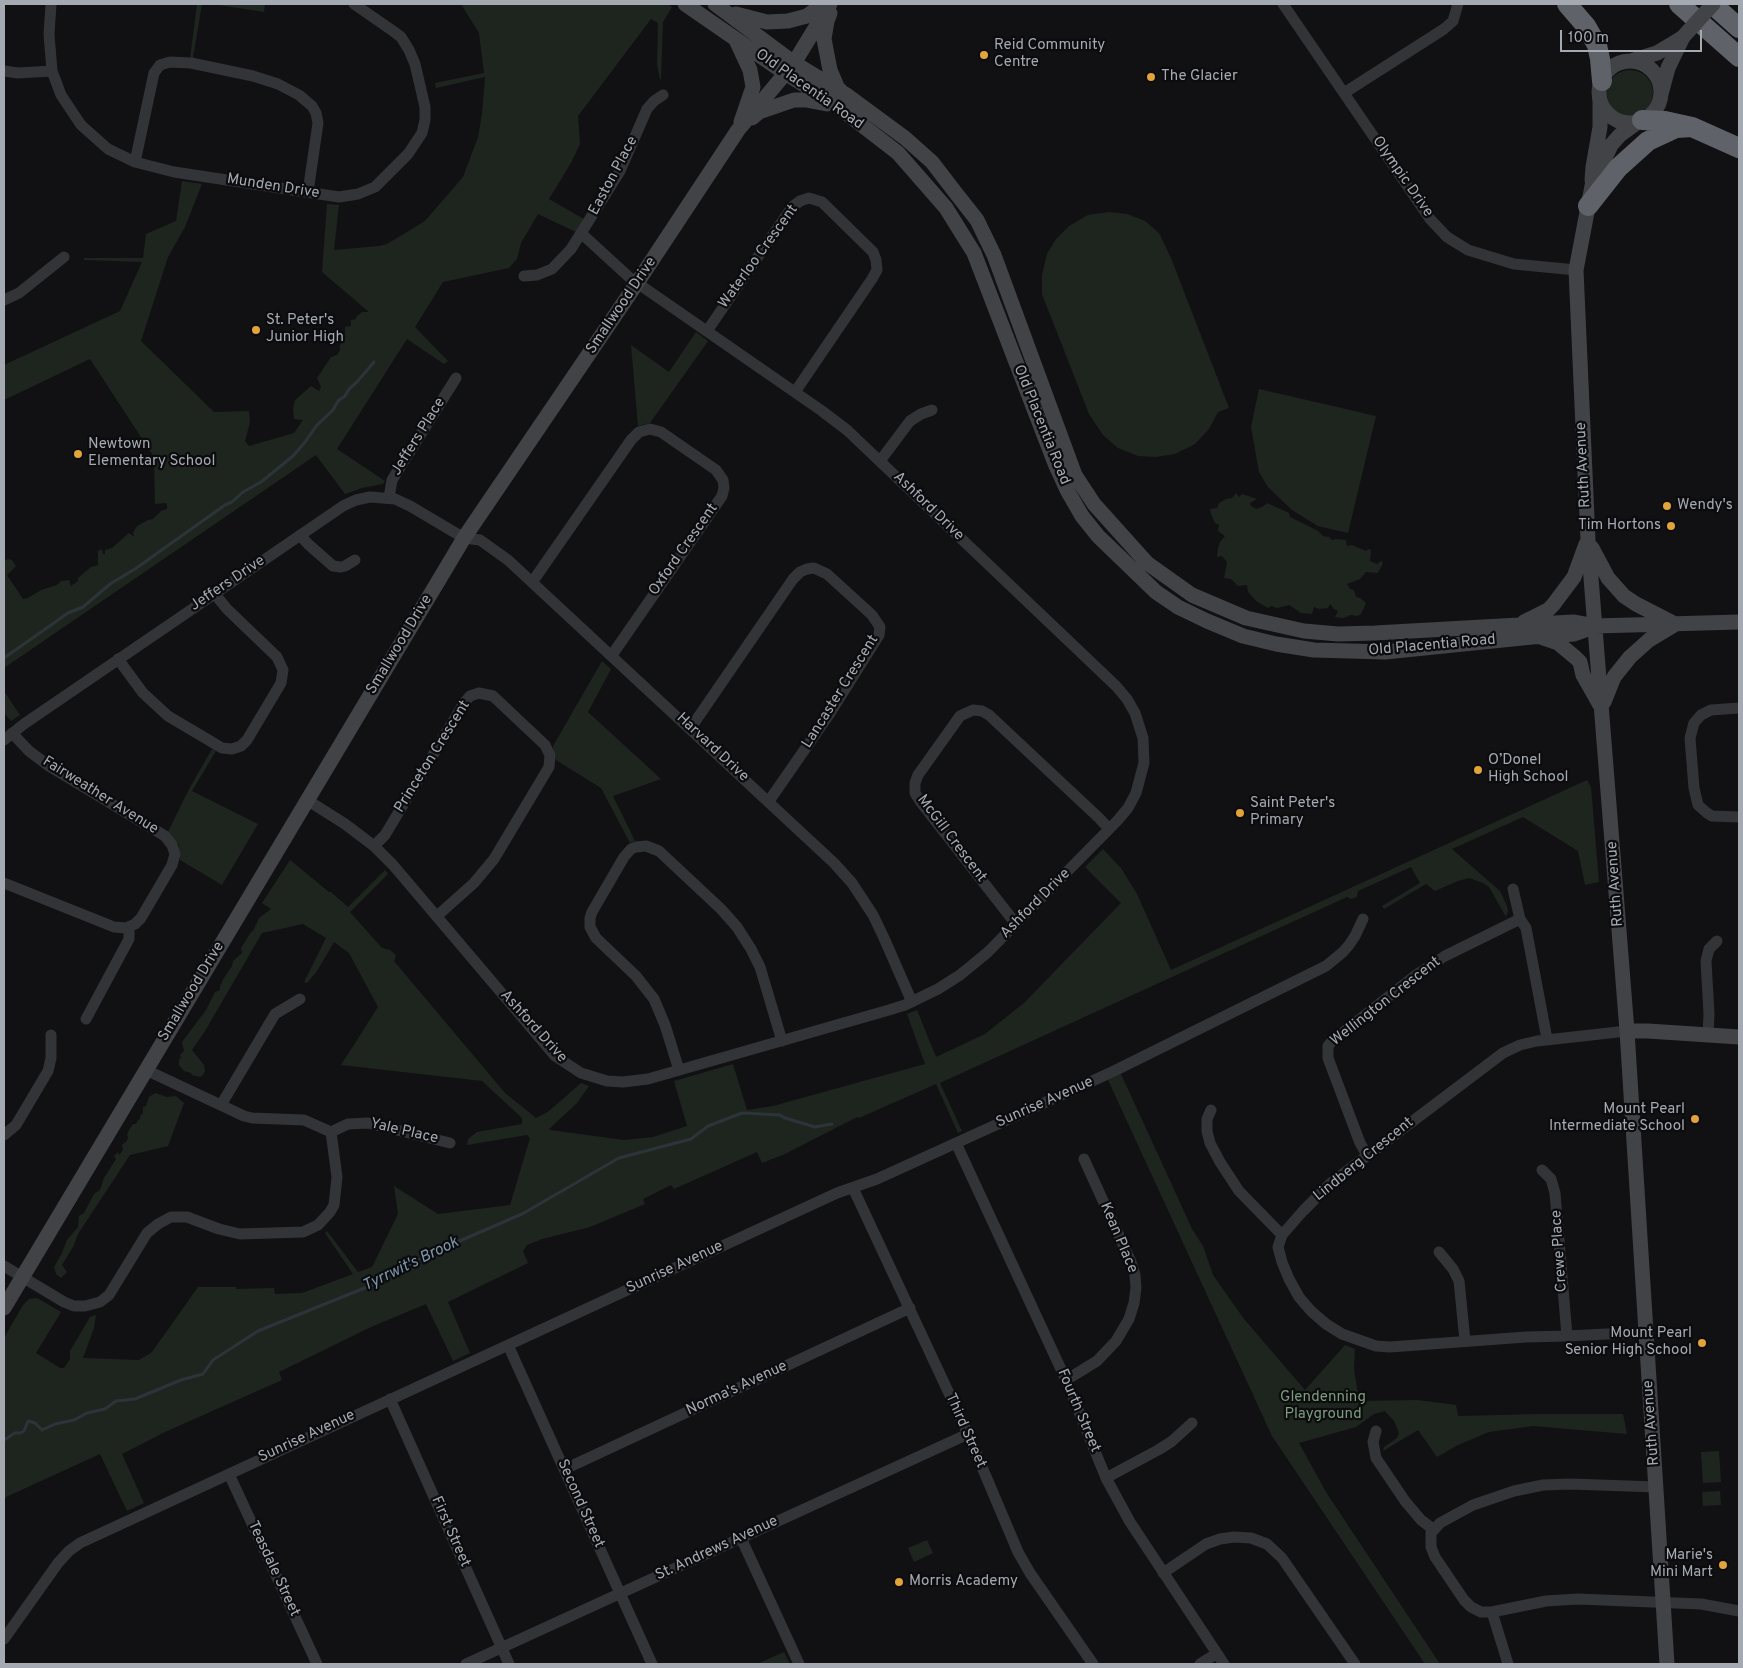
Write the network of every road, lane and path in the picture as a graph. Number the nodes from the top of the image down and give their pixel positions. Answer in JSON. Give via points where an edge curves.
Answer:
{"nodes":[{"id":1,"x":51,"y":4,"type":"edge"},
{"id":2,"x":354,"y":4,"type":"edge"},
{"id":3,"x":685,"y":4,"type":"edge"},
{"id":4,"x":823,"y":4,"type":"edge"},
{"id":5,"x":830,"y":4,"type":"edge"},
{"id":6,"x":834,"y":4,"type":"edge"},
{"id":7,"x":1283,"y":4,"type":"edge"},
{"id":8,"x":1458,"y":4,"type":"edge"},
{"id":9,"x":1567,"y":4,"type":"edge"},
{"id":10,"x":1679,"y":4,"type":"edge"},
{"id":11,"x":1713,"y":4,"type":"edge"},
{"id":12,"x":720,"y":7,"type":"edge"},
{"id":13,"x":1739,"y":28,"type":"edge"},
{"id":14,"x":1683,"y":37,"type":"junction"},
{"id":15,"x":735,"y":39,"type":"junction"},
{"id":16,"x":1739,"y":57,"type":"edge"},
{"id":17,"x":1631,"y":61,"type":"junction"},
{"id":18,"x":789,"y":68,"type":"junction"},
{"id":19,"x":4,"y":71,"type":"edge"},
{"id":20,"x":52,"y":71,"type":"junction"},
{"id":21,"x":1601,"y":89,"type":"junction"},
{"id":22,"x":1344,"y":93,"type":"junction"},
{"id":23,"x":663,"y":96,"type":"dead end"},
{"id":24,"x":1660,"y":97,"type":"junction"},
{"id":25,"x":842,"y":101,"type":"junction"},
{"id":26,"x":1640,"y":121,"type":"junction"},
{"id":27,"x":1692,"y":127,"type":"junction"},
{"id":28,"x":738,"y":130,"type":"junction"},
{"id":29,"x":1739,"y":148,"type":"edge"},
{"id":30,"x":135,"y":162,"type":"junction"},
{"id":31,"x":1592,"y":186,"type":"junction"},
{"id":32,"x":308,"y":192,"type":"junction"},
{"id":33,"x":1588,"y":206,"type":"junction"},
{"id":34,"x":582,"y":234,"type":"junction"},
{"id":35,"x":64,"y":257,"type":"dead end"},
{"id":36,"x":1576,"y":270,"type":"junction"},
{"id":37,"x":524,"y":276,"type":"dead end"},
{"id":38,"x":637,"y":283,"type":"junction"},
{"id":39,"x":4,"y":300,"type":"edge"},
{"id":40,"x":707,"y":331,"type":"junction"},
{"id":41,"x":456,"y":378,"type":"dead end"},
{"id":42,"x":795,"y":392,"type":"junction"},
{"id":43,"x":932,"y":410,"type":"dead end"},
{"id":44,"x":880,"y":461,"type":"junction"},
{"id":45,"x":389,"y":498,"type":"junction"},
{"id":46,"x":300,"y":535,"type":"junction"},
{"id":47,"x":464,"y":538,"type":"junction"},
{"id":48,"x":1588,"y":540,"type":"junction"},
{"id":49,"x":356,"y":560,"type":"dead end"},
{"id":50,"x":533,"y":581,"type":"junction"},
{"id":51,"x":214,"y":593,"type":"junction"},
{"id":52,"x":1739,"y":622,"type":"edge"},
{"id":53,"x":1518,"y":624,"type":"junction"},
{"id":54,"x":1676,"y":624,"type":"junction"},
{"id":55,"x":1595,"y":626,"type":"junction"},
{"id":56,"x":1532,"y":637,"type":"junction"},
{"id":57,"x":612,"y":655,"type":"junction"},
{"id":58,"x":118,"y":659,"type":"junction"},
{"id":59,"x":1602,"y":708,"type":"junction"},
{"id":60,"x":1739,"y":708,"type":"edge"},
{"id":61,"x":690,"y":728,"type":"junction"},
{"id":62,"x":8,"y":736,"type":"edge"},
{"id":63,"x":307,"y":800,"type":"junction"},
{"id":64,"x":769,"y":802,"type":"junction"},
{"id":65,"x":1739,"y":817,"type":"edge"},
{"id":66,"x":1109,"y":830,"type":"junction"},
{"id":67,"x":374,"y":846,"type":"junction"},
{"id":68,"x":4,"y":883,"type":"edge"},
{"id":69,"x":1513,"y":889,"type":"dead end"},
{"id":70,"x":437,"y":916,"type":"junction"},
{"id":71,"x":1363,"y":919,"type":"dead end"},
{"id":72,"x":1520,"y":919,"type":"junction"},
{"id":73,"x":1016,"y":924,"type":"junction"},
{"id":74,"x":129,"y":927,"type":"junction"},
{"id":75,"x":1717,"y":941,"type":"dead end"},
{"id":76,"x":300,"y":998,"type":"dead end"},
{"id":77,"x":912,"y":1002,"type":"junction"},
{"id":78,"x":86,"y":1019,"type":"dead end"},
{"id":79,"x":1627,"y":1032,"type":"junction"},
{"id":80,"x":1708,"y":1034,"type":"junction"},
{"id":81,"x":51,"y":1035,"type":"dead end"},
{"id":82,"x":1739,"y":1037,"type":"edge"},
{"id":83,"x":1547,"y":1039,"type":"junction"},
{"id":84,"x":782,"y":1041,"type":"junction"},
{"id":85,"x":146,"y":1070,"type":"junction"},
{"id":86,"x":679,"y":1070,"type":"junction"},
{"id":87,"x":221,"y":1105,"type":"junction"},
{"id":88,"x":1211,"y":1110,"type":"dead end"},
{"id":89,"x":331,"y":1132,"type":"junction"},
{"id":90,"x":4,"y":1135,"type":"edge"},
{"id":91,"x":450,"y":1143,"type":"dead end"},
{"id":92,"x":956,"y":1143,"type":"junction"},
{"id":93,"x":1368,"y":1155,"type":"junction"},
{"id":94,"x":1084,"y":1159,"type":"dead end"},
{"id":95,"x":1542,"y":1170,"type":"dead end"},
{"id":96,"x":853,"y":1188,"type":"junction"},
{"id":97,"x":1282,"y":1235,"type":"junction"},
{"id":98,"x":1439,"y":1252,"type":"dead end"},
{"id":99,"x":4,"y":1266,"type":"edge"},
{"id":100,"x":22,"y":1276,"type":"junction"},
{"id":101,"x":4,"y":1308,"type":"edge"},
{"id":102,"x":910,"y":1308,"type":"junction"},
{"id":103,"x":1646,"y":1332,"type":"junction"},
{"id":104,"x":1567,"y":1336,"type":"junction"},
{"id":105,"x":1465,"y":1341,"type":"junction"},
{"id":106,"x":508,"y":1345,"type":"junction"},
{"id":107,"x":1066,"y":1380,"type":"junction"},
{"id":108,"x":390,"y":1399,"type":"junction"},
{"id":109,"x":1192,"y":1423,"type":"dead end"},
{"id":110,"x":1376,"y":1431,"type":"dead end"},
{"id":111,"x":968,"y":1434,"type":"junction"},
{"id":112,"x":565,"y":1470,"type":"junction"},
{"id":113,"x":229,"y":1474,"type":"junction"},
{"id":114,"x":1106,"y":1478,"type":"junction"},
{"id":115,"x":1656,"y":1487,"type":"junction"},
{"id":116,"x":1433,"y":1530,"type":"junction"},
{"id":117,"x":741,"y":1538,"type":"junction"},
{"id":118,"x":1163,"y":1573,"type":"junction"},
{"id":119,"x":620,"y":1593,"type":"junction"},
{"id":120,"x":1664,"y":1603,"type":"junction"},
{"id":121,"x":1739,"y":1611,"type":"edge"},
{"id":122,"x":1492,"y":1612,"type":"junction"},
{"id":123,"x":4,"y":1639,"type":"edge"},
{"id":124,"x":502,"y":1648,"type":"junction"},
{"id":125,"x":1216,"y":1654,"type":"junction"},
{"id":126,"x":318,"y":1664,"type":"edge"},
{"id":127,"x":466,"y":1664,"type":"edge"},
{"id":128,"x":509,"y":1664,"type":"edge"},
{"id":129,"x":652,"y":1664,"type":"edge"},
{"id":130,"x":799,"y":1664,"type":"edge"},
{"id":131,"x":1093,"y":1664,"type":"edge"},
{"id":132,"x":1200,"y":1664,"type":"edge"},
{"id":133,"x":1224,"y":1664,"type":"edge"},
{"id":134,"x":1354,"y":1664,"type":"edge"},
{"id":135,"x":1508,"y":1664,"type":"edge"},
{"id":136,"x":1667,"y":1664,"type":"edge"}],
"edges":[{"from":1,"to":20,"type":"street","name":"Munden Drive"},
{"from":2,"to":32,"type":"street","name":"Munden Drive","via":[[393,30],[409,50],[425,107],[422,133],[408,154],[375,187],[339,197]]},
{"from":3,"to":15,"type":"main road","name":"Old Placentia Road"},
{"from":4,"to":12,"type":"main road","via":[[807,16],[767,22]]},
{"from":5,"to":18,"type":"main road","name":"Smallwood Drive"},
{"from":6,"to":25,"type":"main road","via":[[824,39]]},
{"from":7,"to":22,"type":"street","name":"Olympic Drive"},
{"from":8,"to":22,"type":"street","via":[[1453,21],[1444,30]]},
{"from":9,"to":21,"type":"highway","via":[[1597,45]]},
{"from":10,"to":16,"type":"highway"},
{"from":11,"to":13,"type":"highway"},
{"from":11,"to":14,"type":"main road","bridge":true},
{"from":12,"to":18,"type":"main road","name":"Old Placentia Road"},
{"from":14,"to":17,"type":"main road","via":[[1657,53]]},
{"from":14,"to":24,"type":"main road","via":[[1668,68]]},
{"from":15,"to":18,"type":"main road","name":"Old Placentia Road"},
{"from":15,"to":28,"type":"main road","via":[[750,70],[753,87]]},
{"from":17,"to":21,"type":"main road","via":[[1608,70]]},
{"from":17,"to":24,"type":"main road","via":[[1642,64],[1654,74]]},
{"from":18,"to":25,"type":"main road","name":"Old Placentia Road"},
{"from":18,"to":28,"type":"main road","name":"Smallwood Drive"},
{"from":19,"to":20,"type":"street"},
{"from":20,"to":30,"type":"street","name":"Munden Drive","via":[[61,95],[81,125],[108,149]]},
{"from":21,"to":26,"type":"main road","via":[[1604,107],[1612,117],[1626,122]]},
{"from":21,"to":31,"type":"main road","via":[[1600,127]]},
{"from":22,"to":36,"type":"street","name":"Olympic Drive","via":[[1430,219],[1447,237],[1468,250],[1514,264]]},
{"from":23,"to":34,"type":"street","name":"Easton Place","via":[[647,109],[624,164]]},
{"from":24,"to":26,"type":"main road","via":[[1653,113]]},
{"from":25,"to":28,"type":"main road","via":[[794,100],[759,112]]},
{"from":25,"to":53,"type":"main road","name":"Old Placentia Road","via":[[905,138],[932,162],[977,220],[994,255],[1075,475],[1094,504],[1147,563],[1192,596],[1246,618],[1304,631],[1375,633]]},
{"from":25,"to":56,"type":"main road","name":"Old Placentia Road","via":[[898,153],[946,208],[974,253],[1067,490],[1098,536],[1156,592],[1178,607],[1243,636],[1314,650],[1385,652]]},
{"from":26,"to":27,"type":"highway","via":[[1665,121]]},
{"from":26,"to":31,"type":"main road","name":"Ruth Avenue","via":[[1620,135]]},
{"from":27,"to":29,"type":"highway"},
{"from":27,"to":33,"type":"highway","via":[[1676,128],[1648,141],[1618,168]]},
{"from":28,"to":38,"type":"main road","name":"Smallwood Drive"},
{"from":30,"to":32,"type":"street","name":"Munden Drive","via":[[174,172]]},
{"from":30,"to":32,"type":"street","via":[[154,73],[160,65],[170,62],[191,63],[278,84],[312,106],[318,123]]},
{"from":31,"to":33,"type":"main road","name":"Ruth Avenue"},
{"from":33,"to":36,"type":"main road","name":"Ruth Avenue"},
{"from":34,"to":37,"type":"street","name":"Easton Place","via":[[552,269]]},
{"from":34,"to":38,"type":"street"},
{"from":35,"to":39,"type":"street","via":[[19,293]]},
{"from":36,"to":48,"type":"main road","name":"Ruth Avenue"},
{"from":38,"to":40,"type":"street","name":"Ashford Drive"},
{"from":38,"to":47,"type":"main road","name":"Smallwood Drive"},
{"from":40,"to":42,"type":"street","name":"Ashford Drive"},
{"from":40,"to":42,"type":"street","name":"Waterloo Crescent","via":[[792,207],[809,198],[822,202],[873,252],[877,270]]},
{"from":41,"to":45,"type":"street","name":"Jeffers Place","via":[[392,480]]},
{"from":42,"to":44,"type":"street","name":"Ashford Drive","via":[[841,425]]},
{"from":43,"to":44,"type":"street","via":[[910,421]]},
{"from":44,"to":66,"type":"street","name":"Ashford Drive","via":[[1110,680],[1126,699],[1143,738],[1143,771],[1132,801]]},
{"from":45,"to":46,"type":"street","name":"Jeffers Drive","via":[[370,497],[349,503]]},
{"from":45,"to":47,"type":"street","name":"Jeffers Drive","via":[[410,506]]},
{"from":46,"to":49,"type":"street","via":[[333,566],[340,568]]},
{"from":46,"to":51,"type":"street","name":"Jeffers Drive"},
{"from":47,"to":50,"type":"street","name":"Harvard Drive","via":[[480,540]]},
{"from":47,"to":63,"type":"main road","name":"Smallwood Drive"},
{"from":48,"to":53,"type":"main road","via":[[1574,577],[1553,605]]},
{"from":48,"to":54,"type":"main road","via":[[1608,578],[1624,596]]},
{"from":48,"to":55,"type":"main road","name":"Ruth Avenue"},
{"from":50,"to":57,"type":"street","name":"Harvard Drive"},
{"from":50,"to":57,"type":"street","name":"Oxford Crescent","via":[[639,432],[650,429],[661,432],[716,470],[724,488],[722,496]]},
{"from":51,"to":58,"type":"street","name":"Jeffers Drive"},
{"from":51,"to":58,"type":"street","via":[[277,657],[283,670],[281,684],[248,740],[241,746],[222,748],[168,716],[143,693]]},
{"from":52,"to":54,"type":"main road","name":"Old Placentia Road"},
{"from":53,"to":55,"type":"main road","name":"Old Placentia Road","via":[[1573,622]]},
{"from":54,"to":55,"type":"main road","name":"Old Placentia Road"},
{"from":54,"to":59,"type":"main road","via":[[1649,640],[1630,657],[1614,677]]},
{"from":55,"to":56,"type":"main road","name":"Old Placentia Road","via":[[1574,634]]},
{"from":55,"to":59,"type":"main road","name":"Ruth Avenue"},
{"from":56,"to":59,"type":"main road","via":[[1553,640],[1580,662]]},
{"from":57,"to":61,"type":"street","name":"Harvard Drive"},
{"from":58,"to":62,"type":"street","name":"Jeffers Drive"},
{"from":59,"to":79,"type":"main road","name":"Ruth Avenue"},
{"from":60,"to":65,"type":"street","via":[[1711,710],[1701,715],[1694,723],[1690,738],[1698,805],[1712,816]]},
{"from":61,"to":64,"type":"street","name":"Harvard Drive"},
{"from":61,"to":64,"type":"street","name":"Lancaster Crescent","via":[[800,572],[814,568],[827,574],[872,615],[880,627],[879,635]]},
{"from":62,"to":74,"type":"street","name":"Fairweather Avenue","via":[[42,762],[170,842],[175,854],[172,865],[141,918]]},
{"from":63,"to":67,"type":"street","name":"Ashford Drive"},
{"from":63,"to":85,"type":"main road","name":"Smallwood Drive"},
{"from":64,"to":77,"type":"street","name":"Harvard Drive","via":[[834,863],[860,894],[879,926]]},
{"from":66,"to":73,"type":"street","name":"Ashford Drive"},
{"from":66,"to":73,"type":"street","name":"McGill Crescent","via":[[989,716],[973,710],[960,716],[918,775],[915,793]]},
{"from":67,"to":70,"type":"street","name":"Ashford Drive"},
{"from":67,"to":70,"type":"street","name":"Princeton Crescent","via":[[470,696],[484,693],[492,696],[545,745],[550,755],[549,767],[494,859],[474,884]]},
{"from":68,"to":74,"type":"street","via":[[114,926]]},
{"from":69,"to":72,"type":"street"},
{"from":70,"to":86,"type":"street","name":"Ashford Drive","via":[[550,1051],[572,1069],[598,1080],[623,1082],[640,1081]]},
{"from":71,"to":92,"type":"street","name":"Sunrise Avenue","via":[[1343,952],[1317,971],[1112,1072]]},
{"from":72,"to":83,"type":"street","via":[[1526,928]]},
{"from":72,"to":93,"type":"street","name":"Wellington Crescent","via":[[1445,956],[1329,1043],[1328,1058],[1360,1143]]},
{"from":73,"to":77,"type":"street","name":"Ashford Drive","via":[[960,975]]},
{"from":74,"to":78,"type":"street","via":[[129,938]]},
{"from":75,"to":80,"type":"street","via":[[1709,949],[1706,961]]},
{"from":76,"to":87,"type":"street","via":[[275,1014]]},
{"from":77,"to":84,"type":"street","name":"Ashford Drive"},
{"from":79,"to":80,"type":"main road"},
{"from":79,"to":83,"type":"street","name":"Lindberg Crescent"},
{"from":79,"to":103,"type":"main road","name":"Ruth Avenue"},
{"from":80,"to":82,"type":"main road"},
{"from":81,"to":90,"type":"street","via":[[48,1071],[16,1125]]},
{"from":83,"to":93,"type":"street","name":"Lindberg Crescent","via":[[1520,1045],[1499,1056]]},
{"from":84,"to":86,"type":"street","name":"Ashford Drive"},
{"from":84,"to":86,"type":"street","via":[[760,967],[737,927],[659,851],[646,846],[636,847],[624,857],[592,912],[590,926],[596,938],[636,976],[654,999]]},
{"from":85,"to":87,"type":"street"},
{"from":85,"to":100,"type":"main road","name":"Smallwood Drive"},
{"from":87,"to":89,"type":"street","via":[[258,1119],[304,1120]]},
{"from":88,"to":97,"type":"street","via":[[1207,1132],[1220,1162],[1239,1191]]},
{"from":89,"to":91,"type":"street","name":"Yale Place","via":[[348,1124],[363,1122]]},
{"from":89,"to":100,"type":"street","via":[[337,1177],[334,1205],[311,1229],[240,1234],[187,1218],[171,1217],[147,1234],[108,1295],[100,1302],[85,1306],[64,1302]]},
{"from":92,"to":96,"type":"street","name":"Sunrise Avenue"},
{"from":92,"to":107,"type":"street","name":"Fourth Street"},
{"from":93,"to":97,"type":"street","name":"Lindberg Crescent","via":[[1322,1192]]},
{"from":94,"to":107,"type":"street","name":"Kean Place","via":[[1131,1262],[1136,1288],[1129,1319],[1116,1341],[1097,1361]]},
{"from":95,"to":104,"type":"street","name":"Crewe Place","via":[[1551,1179],[1556,1193]]},
{"from":96,"to":102,"type":"street","name":"Third Street"},
{"from":96,"to":106,"type":"street","name":"Sunrise Avenue"},
{"from":97,"to":105,"type":"street","via":[[1278,1247],[1294,1288],[1311,1311],[1338,1332],[1383,1346]]},
{"from":98,"to":105,"type":"street","via":[[1459,1281]]},
{"from":99,"to":100,"type":"street"},
{"from":100,"to":101,"type":"main road","name":"Smallwood Drive"},
{"from":102,"to":111,"type":"street","name":"Third Street"},
{"from":102,"to":112,"type":"street","name":"Norma's Avenue"},
{"from":103,"to":104,"type":"street"},
{"from":103,"to":115,"type":"main road","name":"Ruth Avenue"},
{"from":104,"to":105,"type":"street"},
{"from":106,"to":108,"type":"street","name":"Sunrise Avenue"},
{"from":106,"to":112,"type":"street","name":"Second Street"},
{"from":107,"to":114,"type":"street","name":"Fourth Street"},
{"from":108,"to":113,"type":"street","name":"Sunrise Avenue"},
{"from":108,"to":124,"type":"street","name":"First Street"},
{"from":109,"to":114,"type":"street","via":[[1171,1442]]},
{"from":110,"to":116,"type":"street","via":[[1372,1442],[1376,1458],[1405,1501]]},
{"from":111,"to":117,"type":"street","name":"St. Andrews Avenue"},
{"from":111,"to":131,"type":"street","name":"Third Street","via":[[1021,1557]]},
{"from":112,"to":119,"type":"street","name":"Second Street"},
{"from":113,"to":123,"type":"street","name":"Sunrise Avenue","via":[[74,1546]]},
{"from":113,"to":126,"type":"street","name":"Teasdale Street"},
{"from":114,"to":118,"type":"street","name":"Fourth Street"},
{"from":115,"to":116,"type":"street","via":[[1571,1484],[1529,1488],[1473,1505]]},
{"from":115,"to":120,"type":"main road","name":"Ruth Avenue"},
{"from":116,"to":122,"type":"street","via":[[1432,1552],[1458,1592],[1476,1610]]},
{"from":117,"to":119,"type":"street","name":"St. Andrews Avenue"},
{"from":117,"to":130,"type":"street"},
{"from":118,"to":125,"type":"street","name":"Fourth Street"},
{"from":118,"to":134,"type":"street","via":[[1206,1544],[1220,1539],[1251,1538],[1267,1544],[1282,1558]]},
{"from":119,"to":124,"type":"street","name":"St. Andrews Avenue"},
{"from":119,"to":129,"type":"street","name":"Second Street"},
{"from":120,"to":121,"type":"street","via":[[1709,1605]]},
{"from":120,"to":122,"type":"street","via":[[1562,1600]]},
{"from":120,"to":136,"type":"main road","name":"Ruth Avenue"},
{"from":122,"to":135,"type":"street"},
{"from":124,"to":127,"type":"street","name":"St. Andrews Avenue"},
{"from":124,"to":128,"type":"street","name":"First Street"},
{"from":125,"to":132,"type":"street"},
{"from":125,"to":133,"type":"street","name":"Fourth Street"}]}
